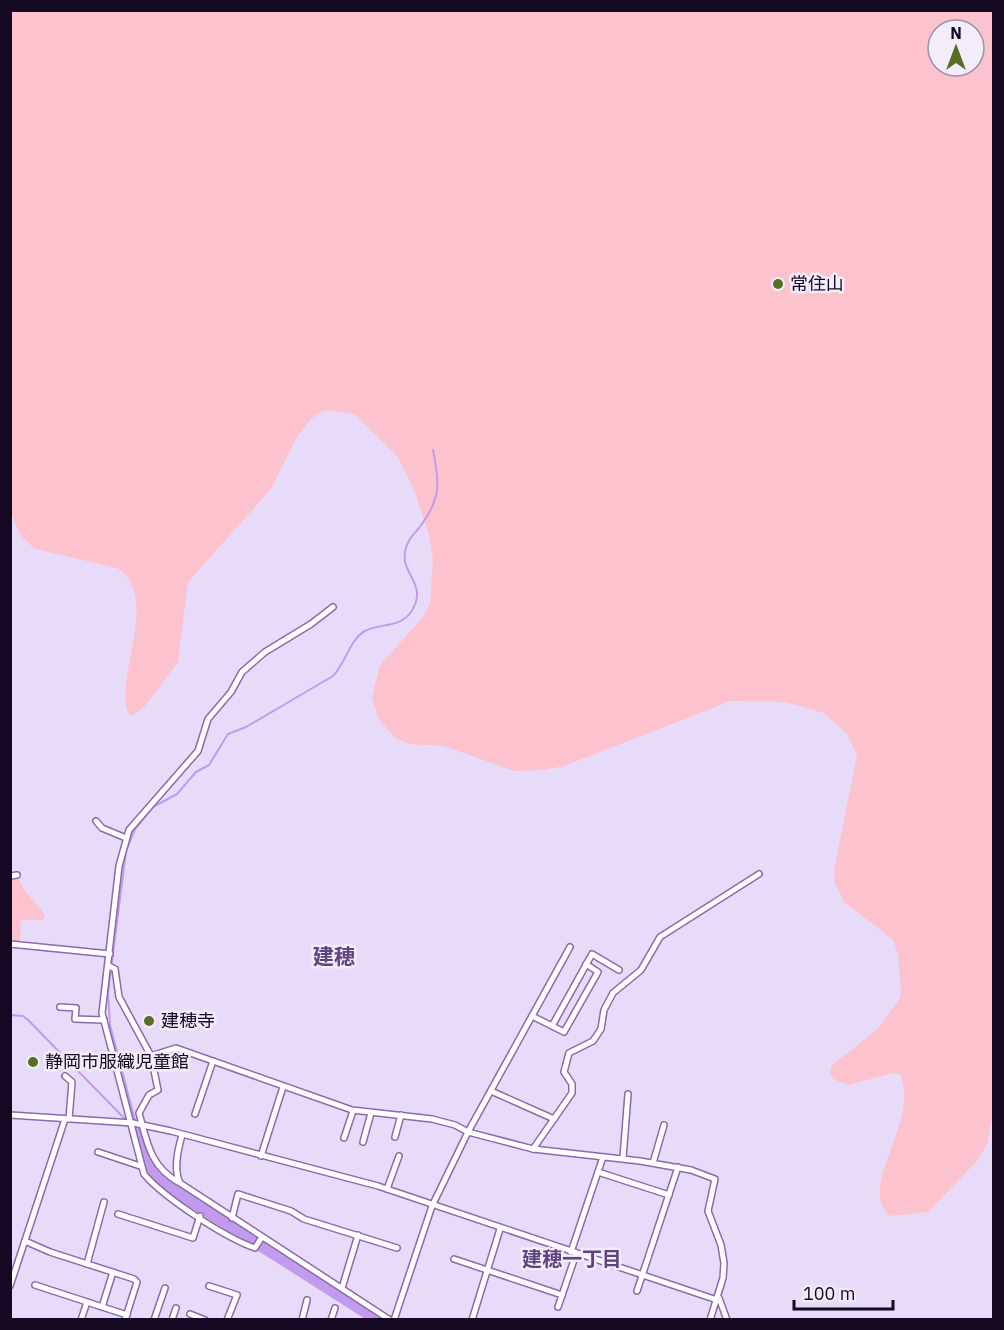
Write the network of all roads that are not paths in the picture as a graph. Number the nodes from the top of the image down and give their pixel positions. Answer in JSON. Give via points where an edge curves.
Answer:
{"nodes":[{"id":1,"x":333,"y":607,"type":"dead end"},
{"id":2,"x":96,"y":821,"type":"dead end"},
{"id":3,"x":126,"y":838,"type":"junction"},
{"id":4,"x":759,"y":874,"type":"dead end"},
{"id":5,"x":10,"y":944,"type":"edge"},
{"id":6,"x":570,"y":947,"type":"dead end"},
{"id":7,"x":110,"y":954,"type":"junction"},
{"id":8,"x":586,"y":964,"type":"junction"},
{"id":9,"x":109,"y":966,"type":"junction"},
{"id":10,"x":619,"y":969,"type":"dead end"},
{"id":11,"x":60,"y":1007,"type":"dead end"},
{"id":12,"x":532,"y":1016,"type":"junction"},
{"id":13,"x":104,"y":1020,"type":"junction"},
{"id":14,"x":552,"y":1026,"type":"junction"},
{"id":15,"x":151,"y":1056,"type":"junction"},
{"id":16,"x":213,"y":1061,"type":"junction"},
{"id":17,"x":65,"y":1076,"type":"dead end"},
{"id":18,"x":283,"y":1087,"type":"junction"},
{"id":19,"x":490,"y":1091,"type":"junction"},
{"id":20,"x":628,"y":1094,"type":"dead end"},
{"id":21,"x":353,"y":1111,"type":"junction"},
{"id":22,"x":371,"y":1113,"type":"junction"},
{"id":23,"x":10,"y":1114,"type":"edge"},
{"id":24,"x":195,"y":1114,"type":"dead end"},
{"id":25,"x":402,"y":1115,"type":"junction"},
{"id":26,"x":67,"y":1119,"type":"junction"},
{"id":27,"x":554,"y":1119,"type":"junction"},
{"id":28,"x":133,"y":1123,"type":"junction"},
{"id":29,"x":142,"y":1125,"type":"junction"},
{"id":30,"x":664,"y":1125,"type":"dead end"},
{"id":31,"x":468,"y":1132,"type":"junction"},
{"id":32,"x":182,"y":1135,"type":"junction"},
{"id":33,"x":395,"y":1137,"type":"dead end"},
{"id":34,"x":344,"y":1138,"type":"dead end"},
{"id":35,"x":363,"y":1142,"type":"dead end"},
{"id":36,"x":533,"y":1149,"type":"junction"},
{"id":37,"x":99,"y":1152,"type":"dead end"},
{"id":38,"x":261,"y":1156,"type":"junction"},
{"id":39,"x":399,"y":1156,"type":"dead end"},
{"id":40,"x":603,"y":1156,"type":"junction"},
{"id":41,"x":623,"y":1158,"type":"junction"},
{"id":42,"x":653,"y":1163,"type":"junction"},
{"id":43,"x":140,"y":1166,"type":"junction"},
{"id":44,"x":678,"y":1167,"type":"junction"},
{"id":45,"x":598,"y":1172,"type":"junction"},
{"id":46,"x":180,"y":1183,"type":"junction"},
{"id":47,"x":387,"y":1189,"type":"junction"},
{"id":48,"x":669,"y":1195,"type":"junction"},
{"id":49,"x":104,"y":1202,"type":"dead end"},
{"id":50,"x":432,"y":1206,"type":"junction"},
{"id":51,"x":118,"y":1214,"type":"dead end"},
{"id":52,"x":200,"y":1216,"type":"junction"},
{"id":53,"x":232,"y":1218,"type":"junction"},
{"id":54,"x":500,"y":1229,"type":"junction"},
{"id":55,"x":358,"y":1235,"type":"junction"},
{"id":56,"x":262,"y":1237,"type":"junction"},
{"id":57,"x":25,"y":1241,"type":"junction"},
{"id":58,"x":397,"y":1248,"type":"dead end"},
{"id":59,"x":574,"y":1253,"type":"junction"},
{"id":60,"x":454,"y":1259,"type":"dead end"},
{"id":61,"x":87,"y":1264,"type":"junction"},
{"id":62,"x":487,"y":1271,"type":"junction"},
{"id":63,"x":113,"y":1272,"type":"junction"},
{"id":64,"x":643,"y":1276,"type":"junction"},
{"id":65,"x":35,"y":1285,"type":"dead end"},
{"id":66,"x":10,"y":1286,"type":"edge"},
{"id":67,"x":209,"y":1286,"type":"dead end"},
{"id":68,"x":165,"y":1288,"type":"dead end"},
{"id":69,"x":342,"y":1288,"type":"junction"},
{"id":70,"x":637,"y":1291,"type":"dead end"},
{"id":71,"x":719,"y":1293,"type":"junction"},
{"id":72,"x":562,"y":1295,"type":"junction"},
{"id":73,"x":307,"y":1300,"type":"dead end"},
{"id":74,"x":717,"y":1300,"type":"junction"},
{"id":75,"x":87,"y":1302,"type":"junction"},
{"id":76,"x":102,"y":1307,"type":"junction"},
{"id":77,"x":558,"y":1307,"type":"dead end"},
{"id":78,"x":176,"y":1308,"type":"dead end"},
{"id":79,"x":335,"y":1308,"type":"dead end"},
{"id":80,"x":190,"y":1314,"type":"dead end"},
{"id":81,"x":126,"y":1317,"type":"edge"},
{"id":82,"x":81,"y":1320,"type":"edge"},
{"id":83,"x":154,"y":1320,"type":"edge"},
{"id":84,"x":172,"y":1320,"type":"edge"},
{"id":85,"x":205,"y":1320,"type":"edge"},
{"id":86,"x":227,"y":1320,"type":"edge"},
{"id":87,"x":302,"y":1320,"type":"edge"},
{"id":88,"x":331,"y":1320,"type":"edge"},
{"id":89,"x":392,"y":1320,"type":"edge"},
{"id":90,"x":472,"y":1320,"type":"edge"},
{"id":91,"x":710,"y":1320,"type":"edge"},
{"id":92,"x":727,"y":1320,"type":"edge"}],
"edges":[{"from":1,"to":3,"type":"street","via":[[242,672],[208,719],[198,751],[136,820]]},
{"from":2,"to":3,"type":"street","via":[[102,828]]},
{"from":3,"to":7,"type":"street","via":[[118,866]]},
{"from":4,"to":27,"type":"street","via":[[690,920],[672,927],[653,945],[641,970],[613,993],[593,1041],[569,1053],[564,1072],[572,1084],[572,1093]]},
{"from":5,"to":7,"type":"street"},
{"from":6,"to":12,"type":"street"},
{"from":7,"to":9,"type":"street"},
{"from":8,"to":10,"type":"street","via":[[592,954]]},
{"from":8,"to":14,"type":"street"},
{"from":8,"to":14,"type":"street","via":[[598,972],[564,1032]]},
{"from":9,"to":13,"type":"street","via":[[103,990]]},
{"from":9,"to":15,"type":"street","via":[[115,969],[119,997]]},
{"from":11,"to":13,"type":"street","via":[[76,1008],[75,1019]]},
{"from":12,"to":14,"type":"street"},
{"from":12,"to":19,"type":"street"},
{"from":13,"to":28,"type":"street"},
{"from":15,"to":16,"type":"street","via":[[176,1048]]},
{"from":15,"to":29,"type":"street","via":[[158,1090],[149,1095],[139,1113]]},
{"from":16,"to":18,"type":"street"},
{"from":16,"to":24,"type":"street"},
{"from":17,"to":26,"type":"street","via":[[72,1082]]},
{"from":18,"to":21,"type":"street"},
{"from":18,"to":38,"type":"street"},
{"from":19,"to":27,"type":"street"},
{"from":19,"to":31,"type":"street"},
{"from":20,"to":41,"type":"street"},
{"from":21,"to":22,"type":"street"},
{"from":21,"to":34,"type":"street"},
{"from":22,"to":25,"type":"street"},
{"from":22,"to":35,"type":"street"},
{"from":23,"to":26,"type":"street"},
{"from":25,"to":31,"type":"street","via":[[445,1121]]},
{"from":25,"to":33,"type":"street"},
{"from":26,"to":28,"type":"street"},
{"from":26,"to":57,"type":"street"},
{"from":27,"to":36,"type":"street"},
{"from":28,"to":29,"type":"street"},
{"from":28,"to":43,"type":"street"},
{"from":29,"to":32,"type":"street"},
{"from":29,"to":46,"type":"street","via":[[158,1168]]},
{"from":30,"to":42,"type":"street"},
{"from":31,"to":36,"type":"street"},
{"from":31,"to":50,"type":"street"},
{"from":32,"to":38,"type":"street"},
{"from":32,"to":46,"type":"street","via":[[177,1153]]},
{"from":36,"to":40,"type":"street"},
{"from":37,"to":43,"type":"street"},
{"from":38,"to":47,"type":"street"},
{"from":39,"to":47,"type":"street"},
{"from":40,"to":41,"type":"street"},
{"from":40,"to":45,"type":"street"},
{"from":41,"to":42,"type":"street"},
{"from":42,"to":44,"type":"street"},
{"from":43,"to":52,"type":"street","via":[[155,1187]]},
{"from":44,"to":48,"type":"street"},
{"from":44,"to":71,"type":"street","via":[[715,1179],[708,1211],[723,1252]]},
{"from":45,"to":48,"type":"street"},
{"from":45,"to":59,"type":"street"},
{"from":46,"to":53,"type":"street"},
{"from":47,"to":50,"type":"street"},
{"from":48,"to":64,"type":"street"},
{"from":49,"to":61,"type":"street"},
{"from":50,"to":54,"type":"street"},
{"from":50,"to":89,"type":"street"},
{"from":51,"to":52,"type":"street","via":[[193,1238]]},
{"from":52,"to":56,"type":"street","via":[[255,1248]]},
{"from":53,"to":55,"type":"street","via":[[238,1194]]},
{"from":53,"to":56,"type":"street"},
{"from":54,"to":59,"type":"street"},
{"from":54,"to":62,"type":"street"},
{"from":55,"to":58,"type":"street"},
{"from":55,"to":69,"type":"street"},
{"from":56,"to":69,"type":"street"},
{"from":57,"to":61,"type":"street"},
{"from":57,"to":66,"type":"street"},
{"from":59,"to":64,"type":"street"},
{"from":59,"to":72,"type":"street"},
{"from":60,"to":62,"type":"street"},
{"from":61,"to":63,"type":"street"},
{"from":62,"to":72,"type":"street"},
{"from":62,"to":90,"type":"street"},
{"from":63,"to":76,"type":"street"},
{"from":63,"to":81,"type":"street","via":[[137,1282]]},
{"from":64,"to":70,"type":"street"},
{"from":64,"to":74,"type":"street"},
{"from":65,"to":75,"type":"street"},
{"from":67,"to":86,"type":"street","via":[[237,1295]]},
{"from":68,"to":83,"type":"street"},
{"from":69,"to":89,"type":"street"},
{"from":71,"to":74,"type":"street"},
{"from":71,"to":92,"type":"street"},
{"from":72,"to":77,"type":"street"},
{"from":73,"to":87,"type":"street"},
{"from":74,"to":91,"type":"street"},
{"from":75,"to":76,"type":"street"},
{"from":75,"to":82,"type":"street"},
{"from":76,"to":81,"type":"street"},
{"from":78,"to":84,"type":"street"},
{"from":79,"to":88,"type":"street"},
{"from":80,"to":85,"type":"street"}]}
